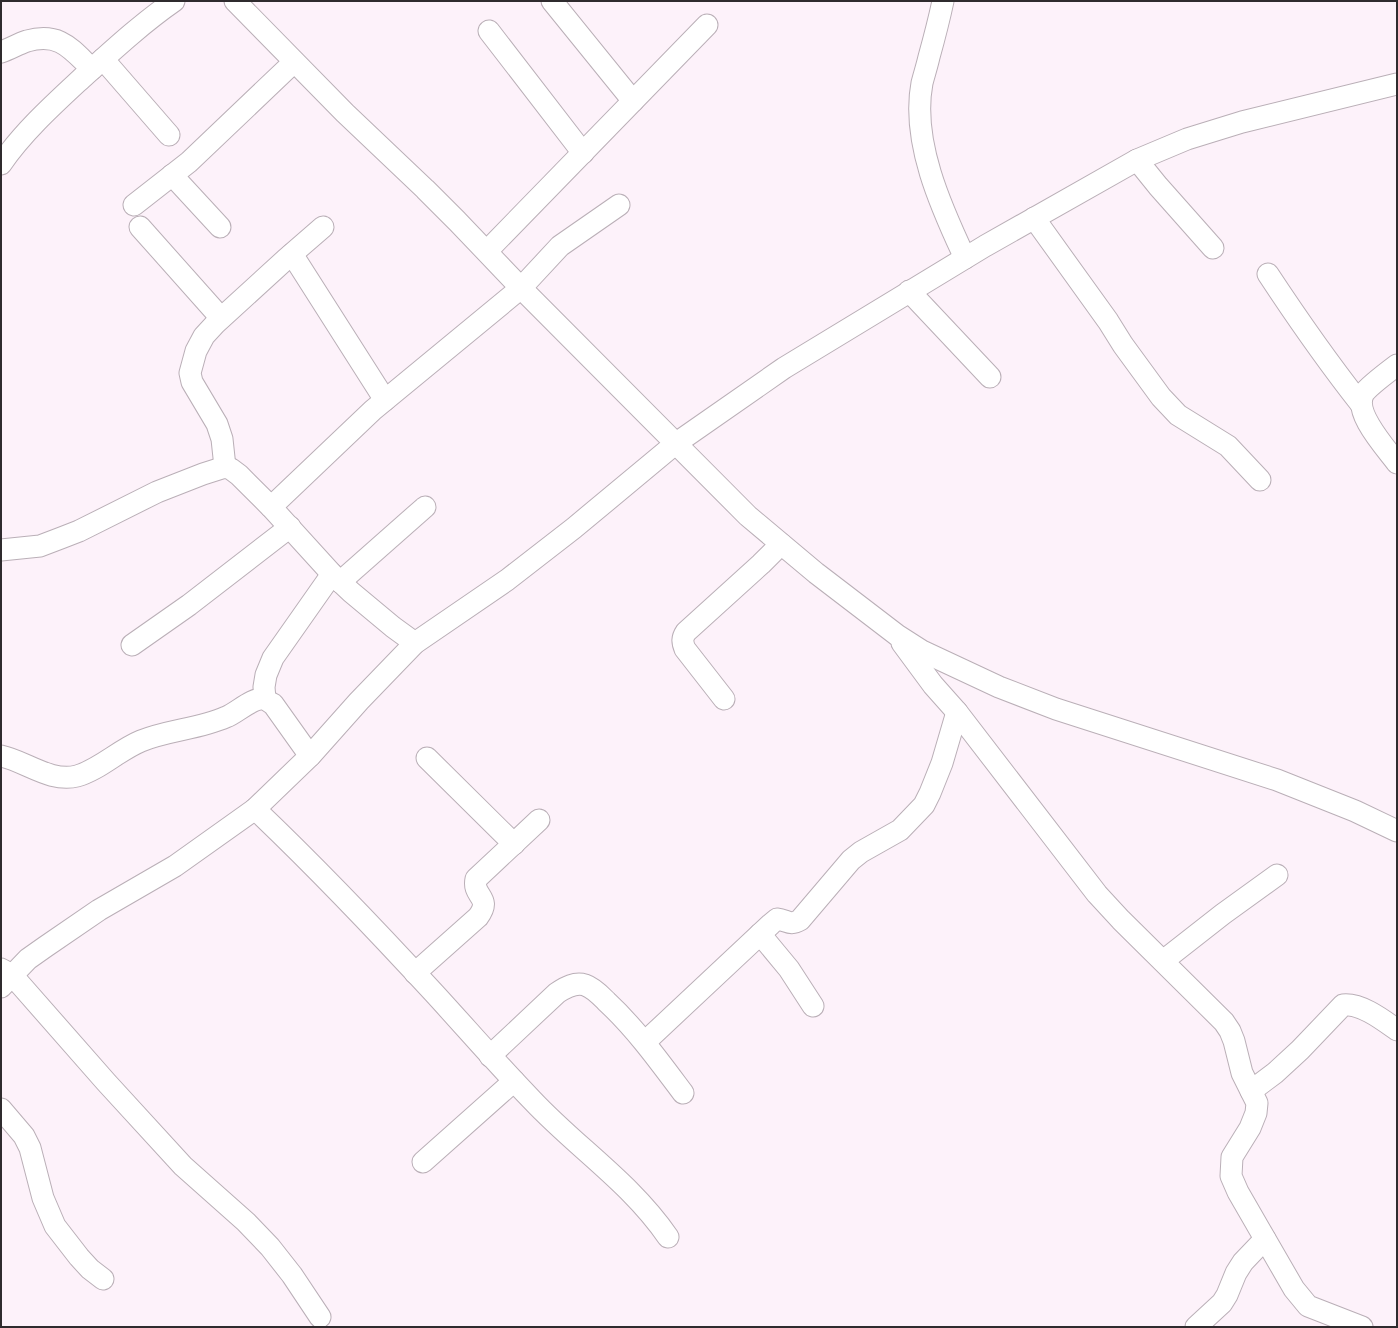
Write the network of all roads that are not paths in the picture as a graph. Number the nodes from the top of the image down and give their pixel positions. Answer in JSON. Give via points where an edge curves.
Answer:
{"nodes":[{"id":1,"x":174,"y":1,"type":"edge"},
{"id":2,"x":235,"y":1,"type":"edge"},
{"id":3,"x":552,"y":1,"type":"edge"},
{"id":4,"x":943,"y":1,"type":"edge"},
{"id":5,"x":707,"y":25,"type":"dead end"},
{"id":6,"x":489,"y":31,"type":"dead end"},
{"id":7,"x":1,"y":52,"type":"edge"},
{"id":8,"x":294,"y":62,"type":"junction"},
{"id":9,"x":97,"y":64,"type":"junction"},
{"id":10,"x":1397,"y":84,"type":"edge"},
{"id":11,"x":633,"y":101,"type":"junction"},
{"id":12,"x":169,"y":135,"type":"dead end"},
{"id":13,"x":583,"y":153,"type":"junction"},
{"id":14,"x":1137,"y":160,"type":"junction"},
{"id":15,"x":1,"y":164,"type":"edge"},
{"id":16,"x":172,"y":175,"type":"junction"},
{"id":17,"x":134,"y":205,"type":"dead end"},
{"id":18,"x":620,"y":205,"type":"dead end"},
{"id":19,"x":1034,"y":218,"type":"junction"},
{"id":20,"x":140,"y":227,"type":"dead end"},
{"id":21,"x":220,"y":227,"type":"dead end"},
{"id":22,"x":323,"y":227,"type":"dead end"},
{"id":23,"x":1213,"y":248,"type":"dead end"},
{"id":24,"x":487,"y":251,"type":"junction"},
{"id":25,"x":292,"y":254,"type":"junction"},
{"id":26,"x":965,"y":258,"type":"junction"},
{"id":27,"x":1268,"y":274,"type":"dead end"},
{"id":28,"x":521,"y":288,"type":"junction"},
{"id":29,"x":909,"y":291,"type":"junction"},
{"id":30,"x":221,"y":318,"type":"junction"},
{"id":31,"x":1397,"y":365,"type":"edge"},
{"id":32,"x":990,"y":377,"type":"dead end"},
{"id":33,"x":384,"y":400,"type":"junction"},
{"id":34,"x":1360,"y":403,"type":"junction"},
{"id":35,"x":675,"y":444,"type":"junction"},
{"id":36,"x":1397,"y":463,"type":"edge"},
{"id":37,"x":225,"y":467,"type":"junction"},
{"id":38,"x":1260,"y":480,"type":"dead end"},
{"id":39,"x":425,"y":506,"type":"dead end"},
{"id":40,"x":271,"y":507,"type":"junction"},
{"id":41,"x":290,"y":527,"type":"junction"},
{"id":42,"x":781,"y":544,"type":"junction"},
{"id":43,"x":1,"y":550,"type":"edge"},
{"id":44,"x":336,"y":578,"type":"junction"},
{"id":45,"x":897,"y":635,"type":"junction"},
{"id":46,"x":416,"y":643,"type":"junction"},
{"id":47,"x":132,"y":645,"type":"dead end"},
{"id":48,"x":265,"y":699,"type":"junction"},
{"id":49,"x":724,"y":699,"type":"dead end"},
{"id":50,"x":957,"y":712,"type":"junction"},
{"id":51,"x":1,"y":756,"type":"edge"},
{"id":52,"x":310,"y":756,"type":"junction"},
{"id":53,"x":426,"y":758,"type":"dead end"},
{"id":54,"x":255,"y":809,"type":"junction"},
{"id":55,"x":539,"y":820,"type":"dead end"},
{"id":56,"x":1397,"y":831,"type":"edge"},
{"id":57,"x":514,"y":844,"type":"junction"},
{"id":58,"x":1278,"y":875,"type":"dead end"},
{"id":59,"x":760,"y":934,"type":"junction"},
{"id":60,"x":1163,"y":961,"type":"junction"},
{"id":61,"x":415,"y":973,"type":"junction"},
{"id":62,"x":5,"y":977,"type":"edge"},
{"id":63,"x":813,"y":1006,"type":"dead end"},
{"id":64,"x":1397,"y":1030,"type":"edge"},
{"id":65,"x":645,"y":1042,"type":"junction"},
{"id":66,"x":490,"y":1056,"type":"junction"},
{"id":67,"x":514,"y":1081,"type":"junction"},
{"id":68,"x":1251,"y":1091,"type":"junction"},
{"id":69,"x":683,"y":1093,"type":"dead end"},
{"id":70,"x":1,"y":1109,"type":"edge"},
{"id":71,"x":423,"y":1162,"type":"dead end"},
{"id":72,"x":668,"y":1237,"type":"dead end"},
{"id":73,"x":1265,"y":1239,"type":"junction"},
{"id":74,"x":103,"y":1279,"type":"dead end"},
{"id":75,"x":320,"y":1317,"type":"dead end"},
{"id":76,"x":1317,"y":1320,"type":"edge"},
{"id":77,"x":1196,"y":1327,"type":"edge"},
{"id":78,"x":1362,"y":1327,"type":"edge"}],
"edges":[{"from":1,"to":9,"type":"street"},
{"from":2,"to":8,"type":"street"},
{"from":3,"to":11,"type":"street"},
{"from":4,"to":26,"type":"street","via":[[922,84],[921,133],[937,193]]},
{"from":5,"to":11,"type":"street"},
{"from":6,"to":13,"type":"street"},
{"from":7,"to":9,"type":"street","via":[[27,41],[43,38],[56,40]]},
{"from":8,"to":16,"type":"street"},
{"from":8,"to":24,"type":"street"},
{"from":9,"to":12,"type":"street"},
{"from":9,"to":15,"type":"street","via":[[58,100],[12,148]]},
{"from":10,"to":14,"type":"street","via":[[1242,122],[1187,139]]},
{"from":11,"to":13,"type":"street"},
{"from":13,"to":24,"type":"street"},
{"from":14,"to":19,"type":"street"},
{"from":14,"to":23,"type":"street"},
{"from":16,"to":17,"type":"street"},
{"from":16,"to":21,"type":"street"},
{"from":18,"to":28,"type":"street","via":[[560,246]]},
{"from":19,"to":26,"type":"street"},
{"from":19,"to":38,"type":"street","via":[[1165,402],[1178,415],[1228,446]]},
{"from":20,"to":30,"type":"street"},
{"from":22,"to":25,"type":"street"},
{"from":24,"to":28,"type":"street"},
{"from":25,"to":30,"type":"street"},
{"from":25,"to":33,"type":"street"},
{"from":26,"to":29,"type":"street"},
{"from":27,"to":34,"type":"street"},
{"from":28,"to":33,"type":"street"},
{"from":28,"to":35,"type":"street"},
{"from":29,"to":32,"type":"street"},
{"from":29,"to":35,"type":"street","via":[[790,364]]},
{"from":30,"to":37,"type":"street","via":[[204,336],[196,351],[190,373],[192,382],[217,424],[222,439]]},
{"from":31,"to":34,"type":"street","via":[[1364,393]]},
{"from":33,"to":40,"type":"street"},
{"from":34,"to":36,"type":"street","via":[[1372,429]]},
{"from":35,"to":42,"type":"street","via":[[748,516]]},
{"from":35,"to":46,"type":"street","via":[[507,580]]},
{"from":37,"to":40,"type":"street","via":[[239,475]]},
{"from":37,"to":43,"type":"street","via":[[158,492],[79,531],[40,546]]},
{"from":39,"to":44,"type":"street"},
{"from":40,"to":41,"type":"street"},
{"from":41,"to":44,"type":"street"},
{"from":41,"to":47,"type":"street","via":[[189,605]]},
{"from":42,"to":45,"type":"street"},
{"from":42,"to":49,"type":"street","via":[[683,637],[685,649]]},
{"from":44,"to":46,"type":"street"},
{"from":44,"to":48,"type":"street","via":[[273,658],[266,675]]},
{"from":45,"to":50,"type":"street","via":[[933,685]]},
{"from":45,"to":56,"type":"street","via":[[922,651],[999,687],[1056,709],[1277,780]]},
{"from":46,"to":52,"type":"street"},
{"from":48,"to":51,"type":"street","via":[[254,701],[228,717],[214,722],[141,741],[88,772],[76,776],[62,777],[50,774]]},
{"from":48,"to":52,"type":"street","via":[[272,704]]},
{"from":50,"to":59,"type":"street","via":[[930,793],[924,805],[910,821],[852,860],[800,920],[790,923],[784,919],[777,919]]},
{"from":50,"to":60,"type":"street","via":[[1098,894]]},
{"from":52,"to":54,"type":"street"},
{"from":53,"to":57,"type":"street"},
{"from":54,"to":61,"type":"street","via":[[309,861]]},
{"from":54,"to":62,"type":"street","via":[[175,866],[99,910]]},
{"from":55,"to":57,"type":"street"},
{"from":57,"to":61,"type":"street","via":[[476,880],[476,890],[484,904],[478,917]]},
{"from":58,"to":60,"type":"street"},
{"from":59,"to":63,"type":"street","via":[[789,969]]},
{"from":59,"to":65,"type":"street"},
{"from":60,"to":68,"type":"street","via":[[1224,1022],[1234,1041],[1242,1073]]},
{"from":61,"to":66,"type":"street"},
{"from":62,"to":75,"type":"street","via":[[183,1166],[270,1247]]},
{"from":64,"to":68,"type":"street","via":[[1377,1016],[1350,1004],[1343,1005],[1300,1050]]},
{"from":65,"to":66,"type":"street","via":[[597,992],[586,985],[576,983],[557,993]]},
{"from":65,"to":69,"type":"street"},
{"from":66,"to":67,"type":"street"},
{"from":67,"to":71,"type":"street"},
{"from":67,"to":72,"type":"street","via":[[550,1120],[625,1186]]},
{"from":68,"to":73,"type":"street","via":[[1257,1103],[1256,1113],[1232,1157],[1231,1176]]},
{"from":70,"to":74,"type":"street","via":[[24,1136],[30,1148],[43,1198],[55,1226],[79,1257]]},
{"from":73,"to":76,"type":"street","via":[[1294,1289]]},
{"from":73,"to":77,"type":"street","via":[[1243,1262],[1228,1295]]},
{"from":76,"to":78,"type":"street"}]}
